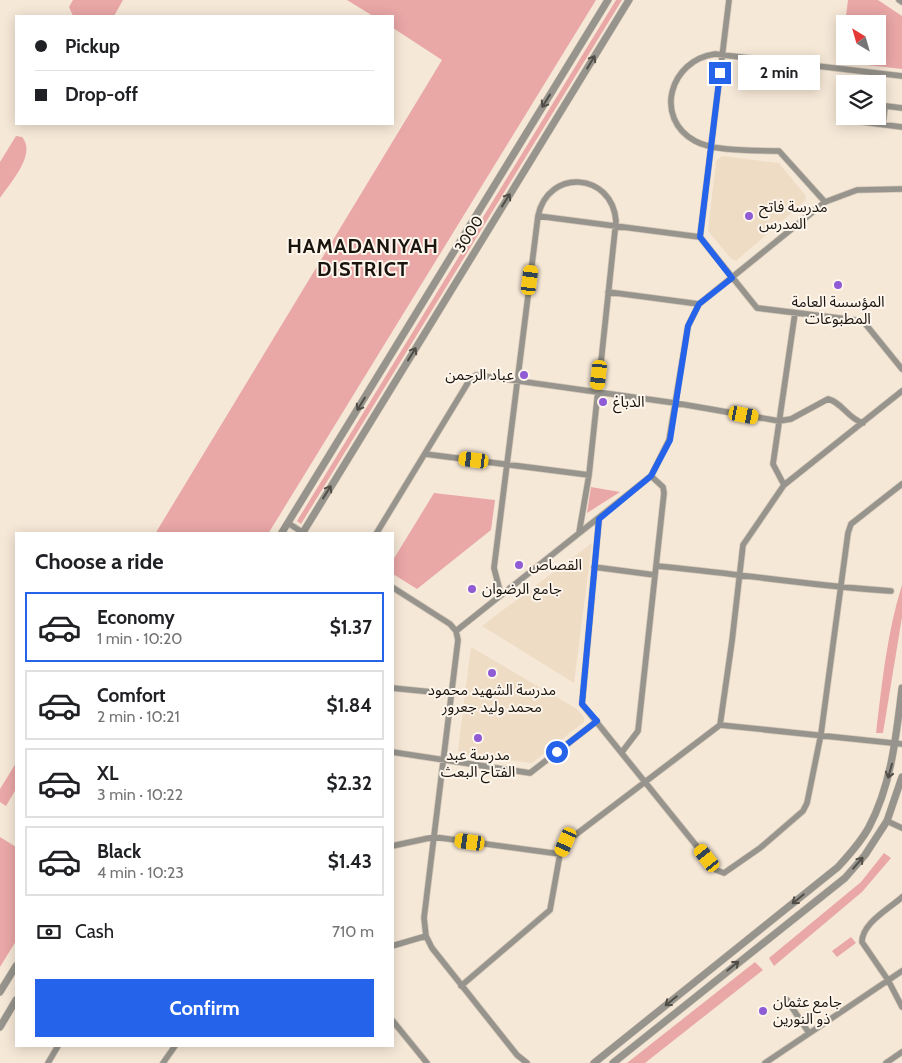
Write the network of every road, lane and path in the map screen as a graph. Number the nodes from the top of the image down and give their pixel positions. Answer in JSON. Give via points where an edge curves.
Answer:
{"nodes":[{"id":1,"x":608,"y":0,"type":"edge"},
{"id":2,"x":629,"y":0,"type":"edge"},
{"id":3,"x":728,"y":0,"type":"edge"},
{"id":4,"x":722,"y":54,"type":"junction"},
{"id":5,"x":902,"y":76,"type":"edge"},
{"id":6,"x":886,"y":106,"type":"edge"},
{"id":7,"x":902,"y":108,"type":"edge"},
{"id":8,"x":886,"y":124,"type":"edge"},
{"id":9,"x":902,"y":127,"type":"edge"},
{"id":10,"x":711,"y":146,"type":"junction"},
{"id":11,"x":902,"y":189,"type":"edge"},
{"id":12,"x":825,"y":202,"type":"junction"},
{"id":13,"x":538,"y":216,"type":"junction"},
{"id":14,"x":615,"y":227,"type":"junction"},
{"id":15,"x":700,"y":237,"type":"junction"},
{"id":16,"x":732,"y":278,"type":"junction"},
{"id":17,"x":608,"y":292,"type":"junction"},
{"id":18,"x":699,"y":304,"type":"junction"},
{"id":19,"x":795,"y":313,"type":"junction"},
{"id":20,"x":902,"y":369,"type":"edge"},
{"id":21,"x":516,"y":380,"type":"junction"},
{"id":22,"x":902,"y":391,"type":"edge"},
{"id":23,"x":597,"y":392,"type":"junction"},
{"id":24,"x":676,"y":402,"type":"junction"},
{"id":25,"x":779,"y":422,"type":"junction"},
{"id":26,"x":863,"y":422,"type":"junction"},
{"id":27,"x":425,"y":454,"type":"junction"},
{"id":28,"x":506,"y":464,"type":"junction"},
{"id":29,"x":589,"y":475,"type":"junction"},
{"id":30,"x":651,"y":476,"type":"junction"},
{"id":31,"x":902,"y":484,"type":"edge"},
{"id":32,"x":784,"y":485,"type":"junction"},
{"id":33,"x":599,"y":519,"type":"junction"},
{"id":34,"x":288,"y":523,"type":"junction"},
{"id":35,"x":282,"y":532,"type":"edge"},
{"id":36,"x":302,"y":532,"type":"edge"},
{"id":37,"x":304,"y":532,"type":"edge"},
{"id":38,"x":377,"y":532,"type":"edge"},
{"id":39,"x":579,"y":533,"type":"junction"},
{"id":40,"x":656,"y":566,"type":"junction"},
{"id":41,"x":594,"y":567,"type":"junction"},
{"id":42,"x":740,"y":574,"type":"junction"},
{"id":43,"x":655,"y":575,"type":"junction"},
{"id":44,"x":840,"y":587,"type":"junction"},
{"id":45,"x":394,"y":588,"type":"edge"},
{"id":46,"x":891,"y":591,"type":"dead end"},
{"id":47,"x":501,"y":595,"type":"junction"},
{"id":48,"x":456,"y":631,"type":"junction"},
{"id":49,"x":394,"y":688,"type":"edge"},
{"id":50,"x":902,"y":688,"type":"edge"},
{"id":51,"x":452,"y":694,"type":"junction"},
{"id":52,"x":597,"y":721,"type":"junction"},
{"id":53,"x":720,"y":724,"type":"junction"},
{"id":54,"x":821,"y":734,"type":"junction"},
{"id":55,"x":899,"y":744,"type":"edge"},
{"id":56,"x":394,"y":752,"type":"edge"},
{"id":57,"x":622,"y":752,"type":"junction"},
{"id":58,"x":444,"y":759,"type":"junction"},
{"id":59,"x":902,"y":777,"type":"edge"},
{"id":60,"x":647,"y":781,"type":"junction"},
{"id":61,"x":887,"y":821,"type":"junction"},
{"id":62,"x":902,"y":828,"type":"edge"},
{"id":63,"x":434,"y":836,"type":"junction"},
{"id":64,"x":394,"y":846,"type":"edge"},
{"id":65,"x":560,"y":854,"type":"junction"},
{"id":66,"x":902,"y":898,"type":"edge"},
{"id":67,"x":784,"y":910,"type":"junction"},
{"id":68,"x":792,"y":920,"type":"junction"},
{"id":69,"x":426,"y":936,"type":"junction"},
{"id":70,"x":394,"y":945,"type":"edge"},
{"id":71,"x":15,"y":968,"type":"edge"},
{"id":72,"x":902,"y":971,"type":"edge"},
{"id":73,"x":888,"y":980,"type":"junction"},
{"id":74,"x":461,"y":986,"type":"junction"},
{"id":75,"x":0,"y":992,"type":"edge"},
{"id":76,"x":788,"y":1000,"type":"dead end"},
{"id":77,"x":15,"y":1001,"type":"edge"},
{"id":78,"x":902,"y":1007,"type":"edge"},
{"id":79,"x":1,"y":1022,"type":"edge"},
{"id":80,"x":394,"y":1022,"type":"edge"},
{"id":81,"x":809,"y":1033,"type":"junction"},
{"id":82,"x":57,"y":1047,"type":"edge"},
{"id":83,"x":174,"y":1047,"type":"edge"},
{"id":84,"x":902,"y":1052,"type":"edge"},
{"id":85,"x":517,"y":1055,"type":"junction"},
{"id":86,"x":48,"y":1063,"type":"edge"},
{"id":87,"x":164,"y":1063,"type":"edge"},
{"id":88,"x":427,"y":1063,"type":"edge"},
{"id":89,"x":520,"y":1063,"type":"edge"},
{"id":90,"x":528,"y":1063,"type":"edge"},
{"id":91,"x":594,"y":1063,"type":"edge"},
{"id":92,"x":613,"y":1063,"type":"edge"},
{"id":93,"x":765,"y":1063,"type":"edge"},
{"id":94,"x":886,"y":1063,"type":"edge"}],
"edges":[{"from":1,"to":34,"type":"street","name":"3000","one_way":true},
{"from":37,"to":2,"type":"street","name":"3000","one_way":true},
{"from":3,"to":4,"type":"street"},
{"from":4,"to":5,"type":"street"},
{"from":4,"to":10,"type":"street"},
{"from":4,"to":10,"type":"street","via":[[708,55],[688,64],[675,82],[672,95],[674,116],[681,129],[697,142]]},
{"from":6,"to":7,"type":"street"},
{"from":8,"to":9,"type":"street"},
{"from":10,"to":12,"type":"street","via":[[779,151]]},
{"from":10,"to":15,"type":"street"},
{"from":11,"to":12,"type":"street","via":[[857,190]]},
{"from":12,"to":16,"type":"street"},
{"from":13,"to":14,"type":"street"},
{"from":13,"to":14,"type":"street","via":[[542,204],[553,190],[564,184],[583,182],[594,186],[608,198],[615,214]]},
{"from":13,"to":21,"type":"street"},
{"from":14,"to":15,"type":"street"},
{"from":14,"to":17,"type":"street"},
{"from":15,"to":16,"type":"street"},
{"from":16,"to":18,"type":"street"},
{"from":16,"to":19,"type":"street","via":[[756,308]]},
{"from":17,"to":18,"type":"street"},
{"from":17,"to":23,"type":"street"},
{"from":18,"to":24,"type":"street","via":[[688,326]]},
{"from":19,"to":20,"type":"street","via":[[863,321]]},
{"from":19,"to":25,"type":"street"},
{"from":21,"to":23,"type":"street"},
{"from":21,"to":27,"type":"street","via":[[476,375],[469,381]]},
{"from":21,"to":28,"type":"street"},
{"from":22,"to":26,"type":"street"},
{"from":23,"to":24,"type":"street"},
{"from":23,"to":29,"type":"street"},
{"from":24,"to":25,"type":"street"},
{"from":24,"to":30,"type":"street","via":[[670,440]]},
{"from":25,"to":26,"type":"street","via":[[828,399],[837,401],[853,420]]},
{"from":25,"to":32,"type":"street","via":[[773,464]]},
{"from":26,"to":32,"type":"street"},
{"from":27,"to":28,"type":"street"},
{"from":27,"to":38,"type":"street"},
{"from":28,"to":29,"type":"street"},
{"from":28,"to":47,"type":"street","via":[[494,568]]},
{"from":29,"to":39,"type":"street"},
{"from":30,"to":33,"type":"street"},
{"from":30,"to":40,"type":"street","via":[[663,487],[664,494]]},
{"from":31,"to":44,"type":"street","via":[[851,524]]},
{"from":32,"to":42,"type":"street","via":[[743,545]]},
{"from":33,"to":39,"type":"street"},
{"from":33,"to":41,"type":"street"},
{"from":34,"to":35,"type":"street","name":"3000"},
{"from":34,"to":36,"type":"street"},
{"from":39,"to":47,"type":"street"},
{"from":40,"to":42,"type":"street"},
{"from":40,"to":43,"type":"street"},
{"from":41,"to":43,"type":"street"},
{"from":41,"to":52,"type":"street","via":[[582,704]]},
{"from":42,"to":44,"type":"street"},
{"from":42,"to":53,"type":"street"},
{"from":43,"to":57,"type":"street","via":[[638,731]]},
{"from":44,"to":46,"type":"street"},
{"from":44,"to":54,"type":"street"},
{"from":45,"to":48,"type":"street","via":[[446,621]]},
{"from":47,"to":48,"type":"street"},
{"from":48,"to":51,"type":"street","via":[[458,644]]},
{"from":49,"to":51,"type":"street"},
{"from":50,"to":55,"type":"street"},
{"from":51,"to":58,"type":"street"},
{"from":52,"to":57,"type":"street"},
{"from":52,"to":58,"type":"street","via":[[530,773]]},
{"from":53,"to":54,"type":"street"},
{"from":53,"to":60,"type":"street"},
{"from":54,"to":55,"type":"street"},
{"from":54,"to":60,"type":"street","via":[[803,811],[724,874],[716,870]]},
{"from":55,"to":67,"type":"street","one_way":true,"via":[[868,828],[838,867]]},
{"from":56,"to":58,"type":"street"},
{"from":57,"to":60,"type":"street"},
{"from":58,"to":63,"type":"street"},
{"from":59,"to":61,"type":"street"},
{"from":60,"to":65,"type":"street","via":[[566,842]]},
{"from":61,"to":62,"type":"street"},
{"from":68,"to":61,"type":"street","one_way":true,"via":[[845,878]]},
{"from":63,"to":64,"type":"street"},
{"from":63,"to":65,"type":"street"},
{"from":63,"to":69,"type":"street","via":[[424,918]]},
{"from":65,"to":74,"type":"street","via":[[550,910]]},
{"from":66,"to":73,"type":"street","via":[[862,934],[862,942]]},
{"from":67,"to":68,"type":"street"},
{"from":67,"to":91,"type":"street","one_way":true},
{"from":92,"to":68,"type":"street","one_way":true},
{"from":69,"to":70,"type":"street"},
{"from":69,"to":74,"type":"street"},
{"from":71,"to":75,"type":"street"},
{"from":72,"to":73,"type":"street"},
{"from":73,"to":78,"type":"street"},
{"from":73,"to":81,"type":"street"},
{"from":74,"to":85,"type":"street"},
{"from":76,"to":81,"type":"street"},
{"from":77,"to":79,"type":"street"},
{"from":80,"to":88,"type":"street"},
{"from":81,"to":93,"type":"street"},
{"from":82,"to":86,"type":"street"},
{"from":83,"to":87,"type":"street"},
{"from":84,"to":94,"type":"street"},
{"from":85,"to":89,"type":"street"},
{"from":85,"to":90,"type":"street"}]}
